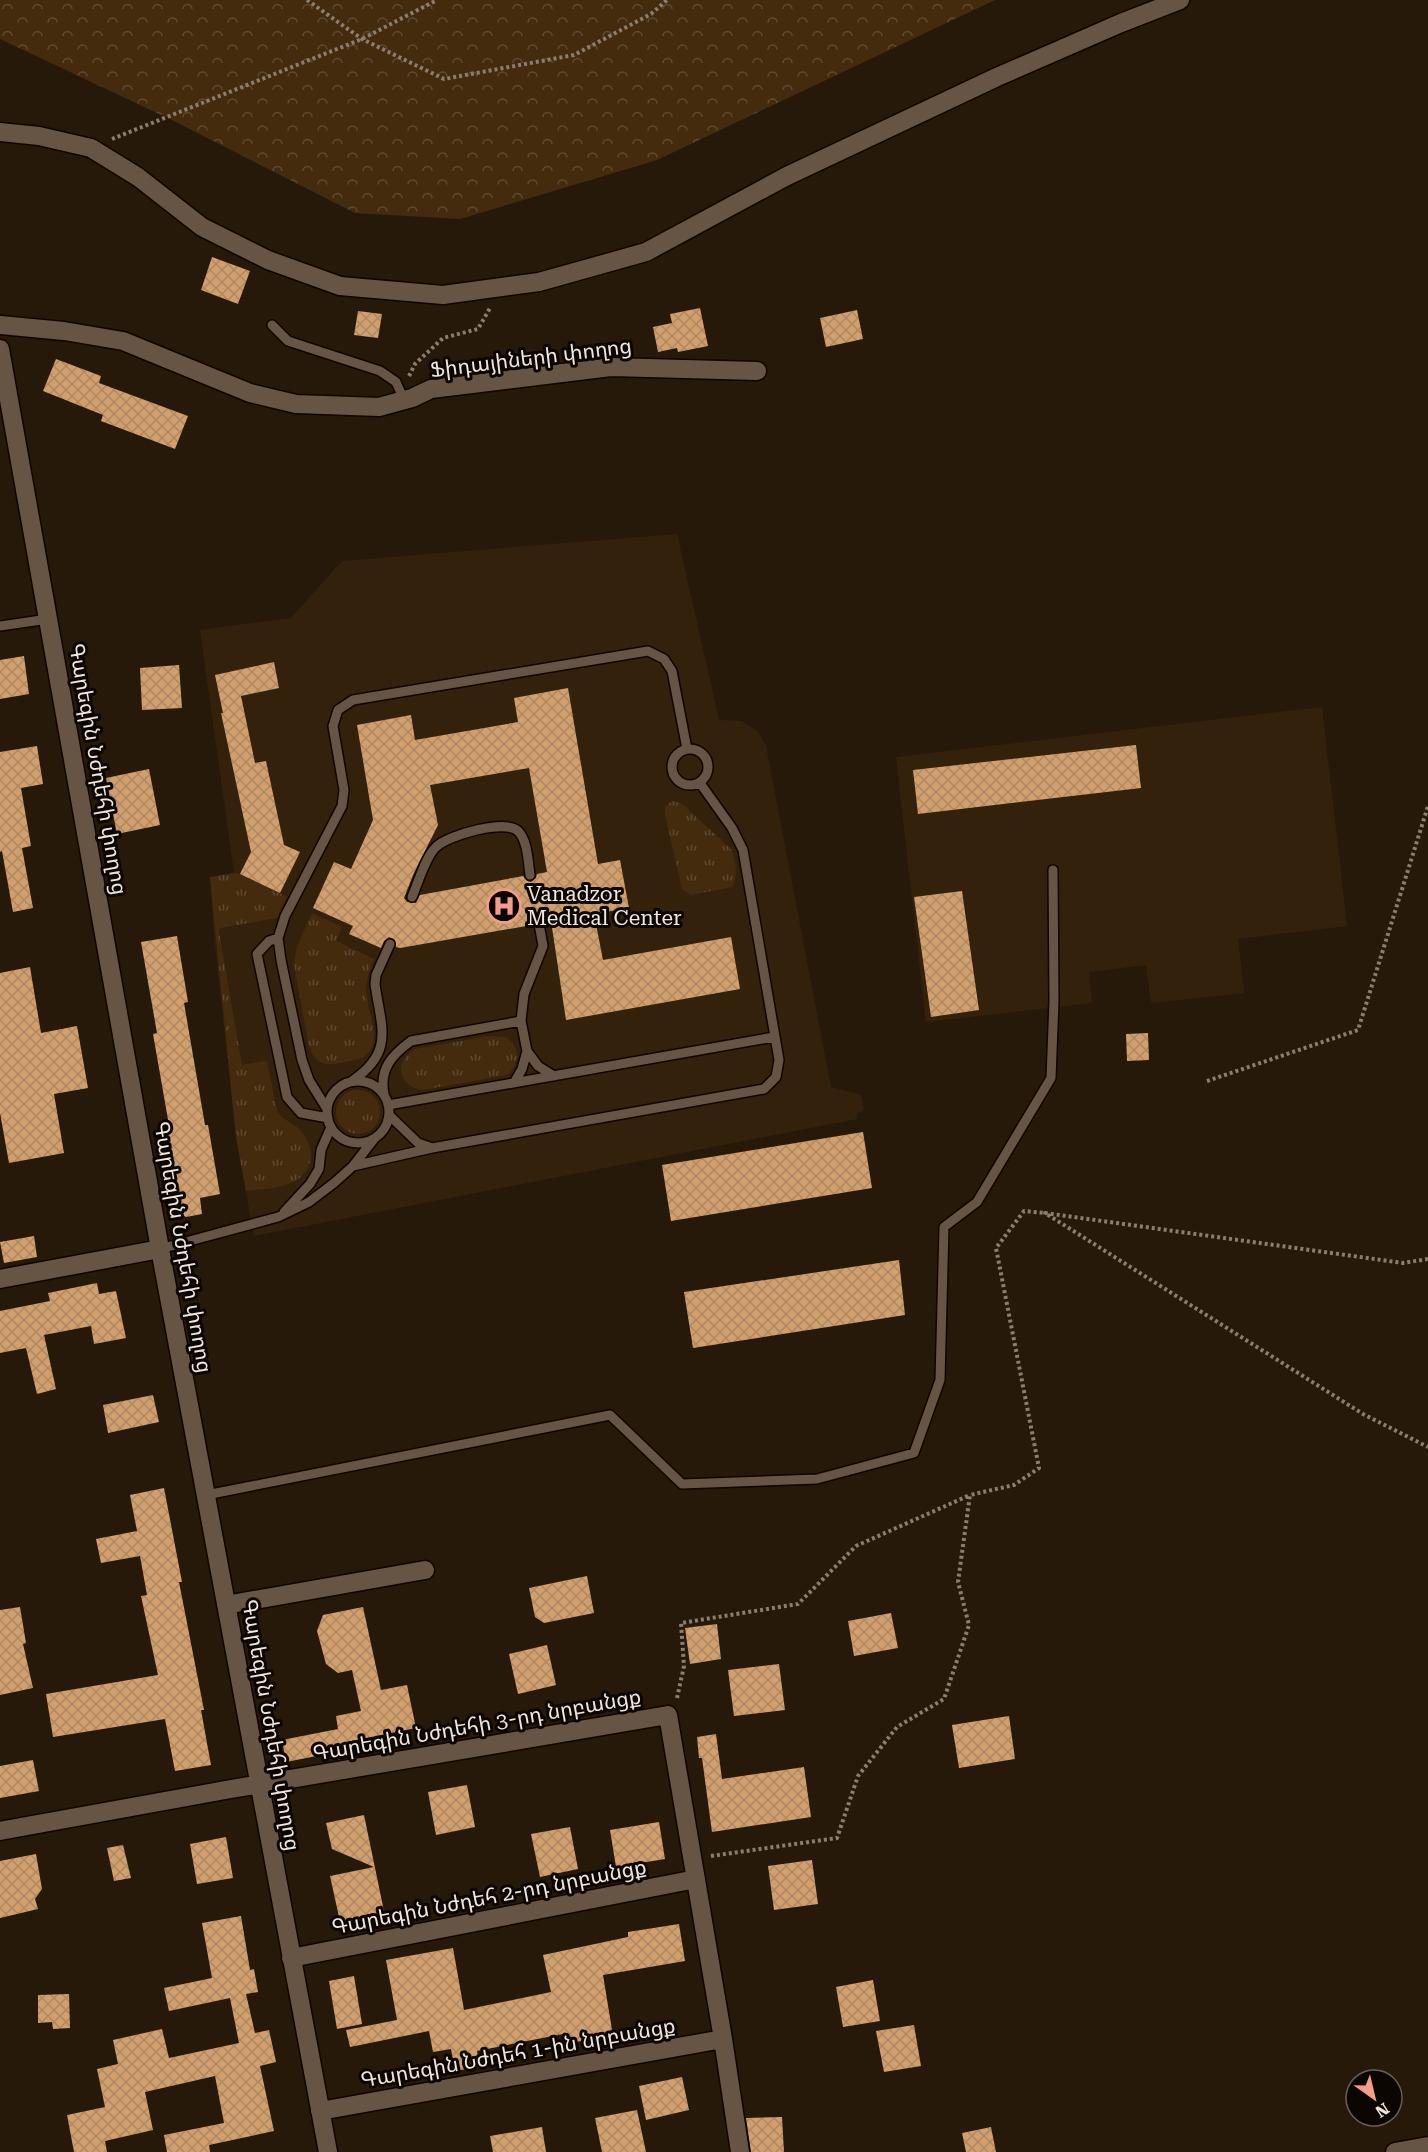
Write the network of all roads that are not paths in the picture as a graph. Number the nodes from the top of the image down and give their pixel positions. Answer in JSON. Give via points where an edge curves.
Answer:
{"nodes":[{"id":1,"x":1179,"y":0,"type":"edge"},
{"id":2,"x":0,"y":132,"type":"edge"},
{"id":3,"x":0,"y":325,"type":"edge"},
{"id":4,"x":272,"y":325,"type":"dead end"},
{"id":5,"x":0,"y":350,"type":"edge"},
{"id":6,"x":758,"y":371,"type":"dead end"},
{"id":7,"x":398,"y":398,"type":"junction"},
{"id":8,"x":48,"y":619,"type":"junction"},
{"id":9,"x":0,"y":626,"type":"edge"},
{"id":10,"x":687,"y":749,"type":"junction"},
{"id":11,"x":700,"y":783,"type":"junction"},
{"id":12,"x":1053,"y":870,"type":"dead end"},
{"id":13,"x":530,"y":875,"type":"dead end"},
{"id":14,"x":412,"y":897,"type":"dead end"},
{"id":15,"x":539,"y":924,"type":"dead end"},
{"id":16,"x":278,"y":938,"type":"junction"},
{"id":17,"x":390,"y":944,"type":"dead end"},
{"id":18,"x":521,"y":1021,"type":"junction"},
{"id":19,"x":774,"y":1036,"type":"junction"},
{"id":20,"x":527,"y":1051,"type":"junction"},
{"id":21,"x":554,"y":1076,"type":"junction"},
{"id":22,"x":352,"y":1082,"type":"junction"},
{"id":23,"x":514,"y":1083,"type":"junction"},
{"id":24,"x":387,"y":1106,"type":"junction"},
{"id":25,"x":329,"y":1118,"type":"junction"},
{"id":26,"x":374,"y":1138,"type":"junction"},
{"id":27,"x":432,"y":1148,"type":"junction"},
{"id":28,"x":353,"y":1166,"type":"junction"},
{"id":29,"x":278,"y":1217,"type":"junction"},
{"id":30,"x":160,"y":1249,"type":"junction"},
{"id":31,"x":0,"y":1279,"type":"edge"},
{"id":32,"x":206,"y":1495,"type":"junction"},
{"id":33,"x":425,"y":1570,"type":"dead end"},
{"id":34,"x":226,"y":1605,"type":"junction"},
{"id":35,"x":259,"y":1785,"type":"junction"},
{"id":36,"x":0,"y":1831,"type":"edge"},
{"id":37,"x":696,"y":1879,"type":"junction"},
{"id":38,"x":291,"y":1958,"type":"junction"},
{"id":39,"x":723,"y":2039,"type":"junction"},
{"id":40,"x":320,"y":2111,"type":"junction"},
{"id":41,"x":1428,"y":2146,"type":"edge"},
{"id":42,"x":328,"y":2152,"type":"edge"},
{"id":43,"x":740,"y":2152,"type":"edge"},
{"id":44,"x":1395,"y":2152,"type":"edge"}],
"edges":[{"from":1,"to":2,"type":"street","via":[[997,77],[787,176],[646,252],[539,282],[443,295],[340,286],[268,260],[202,226],[138,177],[91,148]]},
{"from":3,"to":7,"type":"street","name":"Ֆիդայիների փողոց","via":[[123,341],[250,393],[296,404],[379,407]]},
{"from":4,"to":7,"type":"lane","via":[[288,342],[380,371],[396,382]]},
{"from":5,"to":8,"type":"street","name":"Գարեգին Նժդեհի փողոց"},
{"from":6,"to":7,"type":"street","name":"Ֆիդայիների փողոց","via":[[611,367],[431,389],[412,398]]},
{"from":8,"to":9,"type":"lane"},
{"from":8,"to":30,"type":"street","name":"Գարեգին Նժդեհի փողոց"},
{"from":10,"to":11,"type":"lane","via":[[701,752],[709,765]]},
{"from":10,"to":11,"type":"lane","via":[[675,756],[674,777],[686,786]]},
{"from":10,"to":16,"type":"lane","via":[[672,670],[664,659],[648,651],[352,700],[338,710],[333,726],[344,790],[342,806],[285,916]]},
{"from":11,"to":19,"type":"lane","via":[[743,850]]},
{"from":12,"to":32,"type":"lane","via":[[1051,1078],[977,1202],[944,1227],[940,1380],[914,1453],[817,1479],[682,1484],[610,1415]]},
{"from":13,"to":14,"type":"lane","via":[[524,840],[517,830],[505,826],[485,829],[444,839],[433,849]]},
{"from":15,"to":18,"type":"lane","via":[[543,946],[524,994]]},
{"from":16,"to":25,"type":"lane","via":[[302,1060]]},
{"from":16,"to":25,"type":"lane","via":[[269,941],[257,954],[287,1097],[301,1113]]},
{"from":17,"to":22,"type":"lane","via":[[375,984],[382,1047],[366,1072]]},
{"from":18,"to":20,"type":"lane"},
{"from":18,"to":24,"type":"lane","via":[[411,1041],[396,1052],[386,1067],[381,1081]]},
{"from":19,"to":21,"type":"lane"},
{"from":19,"to":27,"type":"lane","via":[[779,1060],[776,1077],[764,1089]]},
{"from":20,"to":21,"type":"lane","via":[[538,1066]]},
{"from":20,"to":23,"type":"lane"},
{"from":21,"to":23,"type":"lane"},
{"from":22,"to":24,"type":"lane","via":[[370,1083],[379,1089]]},
{"from":22,"to":25,"type":"lane","via":[[335,1091]]},
{"from":23,"to":24,"type":"lane"},
{"from":24,"to":26,"type":"lane","via":[[381,1132]]},
{"from":24,"to":27,"type":"lane","via":[[418,1143]]},
{"from":25,"to":26,"type":"lane","via":[[337,1135],[346,1140],[355,1143]]},
{"from":25,"to":29,"type":"lane","via":[[319,1169]]},
{"from":26,"to":28,"type":"lane"},
{"from":27,"to":28,"type":"lane"},
{"from":28,"to":29,"type":"lane","via":[[309,1202]]},
{"from":29,"to":30,"type":"lane"},
{"from":30,"to":31,"type":"street"},
{"from":30,"to":32,"type":"street","name":"Գարեգին Նժդեհի փողոց"},
{"from":32,"to":34,"type":"street","name":"Գարեգին Նժդեհի փողոց"},
{"from":33,"to":34,"type":"street"},
{"from":34,"to":35,"type":"street","name":"Գարեգին Նժդեհի փողոց"},
{"from":35,"to":36,"type":"street","name":"Գարեգին Նժդեհի 3-րդ նրբանցք"},
{"from":35,"to":37,"type":"street","name":"Գարեգին Նժդեհի 3-րդ նրբանցք","via":[[663,1716]]},
{"from":35,"to":38,"type":"street","name":"Գարեգին Նժդեհի փողոց"},
{"from":37,"to":38,"type":"street","name":"Գարեգին Նժդեհ 2-րդ նրբանցք"},
{"from":37,"to":39,"type":"street"},
{"from":38,"to":40,"type":"street","name":"Գարեգին Նժդեհի փողոց"},
{"from":39,"to":40,"type":"street","name":"Գարեգին Նժդեհ 1-ին նրբանցք"},
{"from":39,"to":43,"type":"street"},
{"from":40,"to":42,"type":"street","name":"Գարեգին Նժդեհի փողոց"},
{"from":41,"to":44,"type":"street"}]}
